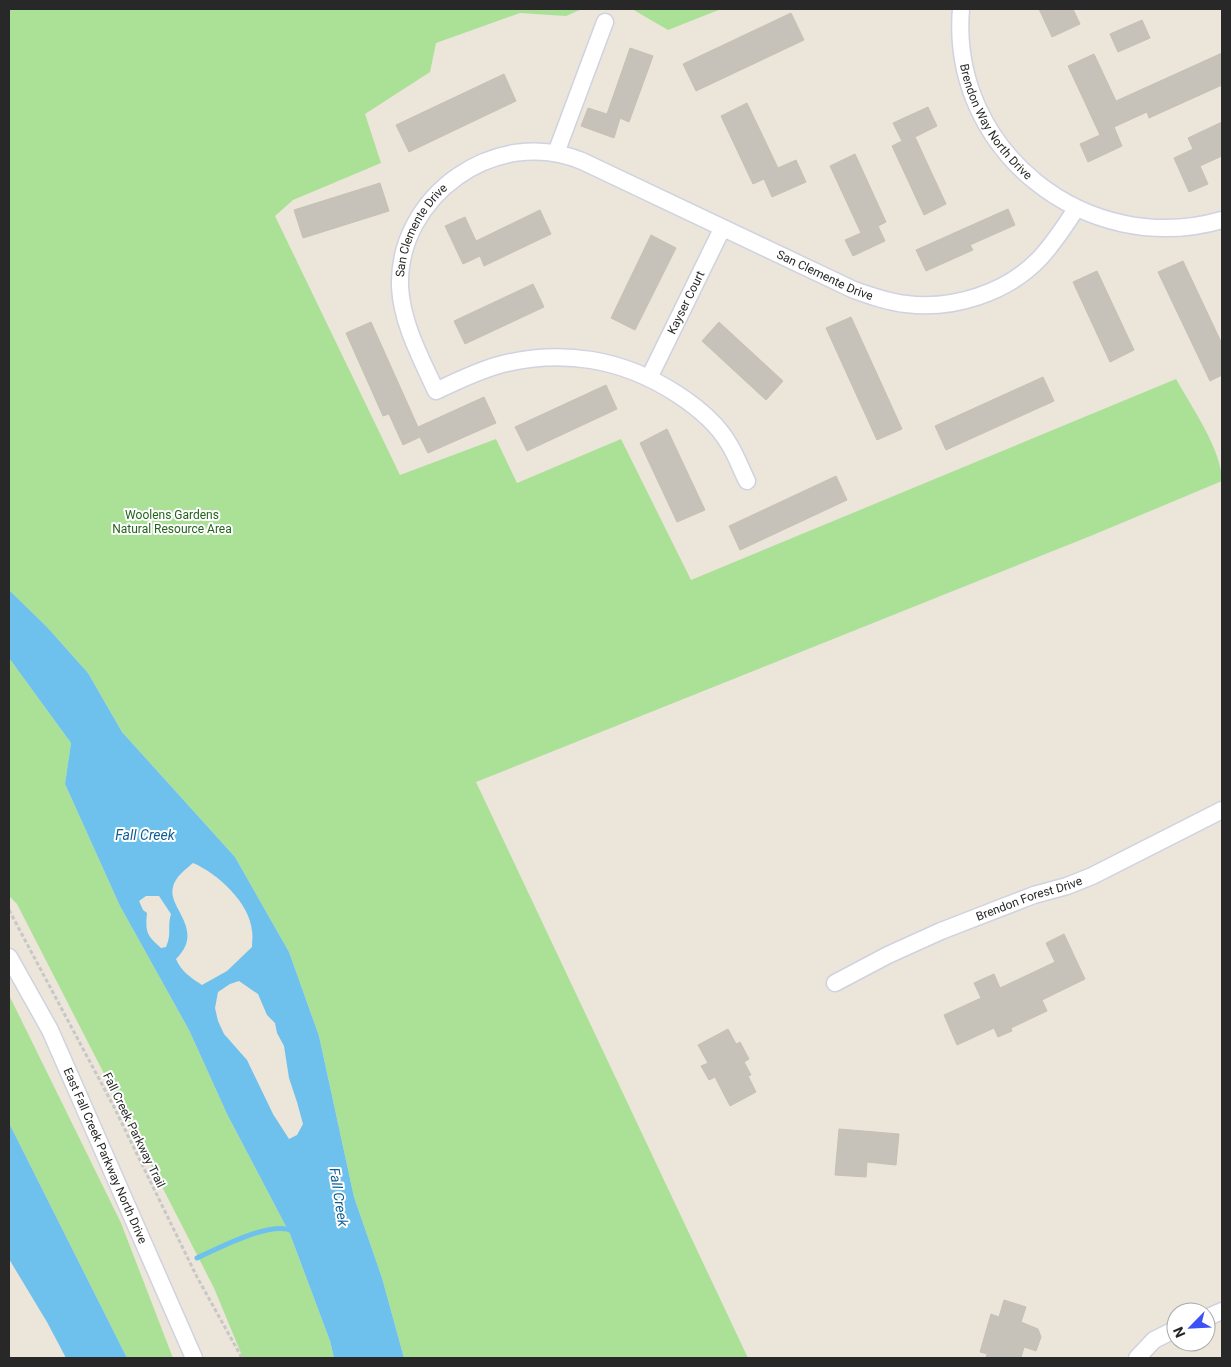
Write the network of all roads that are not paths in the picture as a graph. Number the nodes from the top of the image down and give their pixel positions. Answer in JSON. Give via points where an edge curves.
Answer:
{"nodes":[{"id":1,"x":961,"y":9,"type":"edge"},
{"id":2,"x":605,"y":22,"type":"dead end"},
{"id":3,"x":556,"y":154,"type":"junction"},
{"id":4,"x":1076,"y":209,"type":"junction"},
{"id":5,"x":1222,"y":222,"type":"edge"},
{"id":6,"x":722,"y":229,"type":"junction"},
{"id":7,"x":649,"y":378,"type":"junction"},
{"id":8,"x":747,"y":482,"type":"dead end"},
{"id":9,"x":1222,"y":810,"type":"edge"},
{"id":10,"x":9,"y":958,"type":"edge"},
{"id":11,"x":835,"y":983,"type":"dead end"},
{"id":12,"x":1166,"y":1334,"type":"edge"},
{"id":13,"x":194,"y":1358,"type":"edge"},
{"id":14,"x":1137,"y":1358,"type":"edge"}],
"edges":[{"from":1,"to":4,"type":"street","name":"Brendon Way North Drive","via":[[963,59],[971,89],[990,132],[1013,162],[1037,184]]},
{"from":2,"to":3,"type":"street"},
{"from":3,"to":6,"type":"street","name":"San Clemente Drive","via":[[582,161]]},
{"from":3,"to":7,"type":"street","name":"San Clemente Drive","via":[[536,151],[490,159],[467,169],[442,187],[422,211],[408,240],[400,286],[412,339],[436,390],[493,367],[540,358],[596,360]]},
{"from":4,"to":5,"type":"street","name":"Brendon Way North Drive","via":[[1098,218],[1146,228],[1178,228]]},
{"from":4,"to":6,"type":"street","name":"San Clemente Drive","via":[[1040,258],[1014,278],[971,298],[932,305],[908,305],[869,296]]},
{"from":6,"to":7,"type":"street","name":"Kayser Court"},
{"from":7,"to":8,"type":"street","via":[[703,413],[730,444]]},
{"from":9,"to":11,"type":"street","name":"Brendon Forest Drive","via":[[1092,876],[941,931]]},
{"from":10,"to":13,"type":"street","name":"East Fall Creek Parkway North Drive","via":[[50,1030]]},
{"from":12,"to":14,"type":"street","via":[[1154,1340]]}]}
